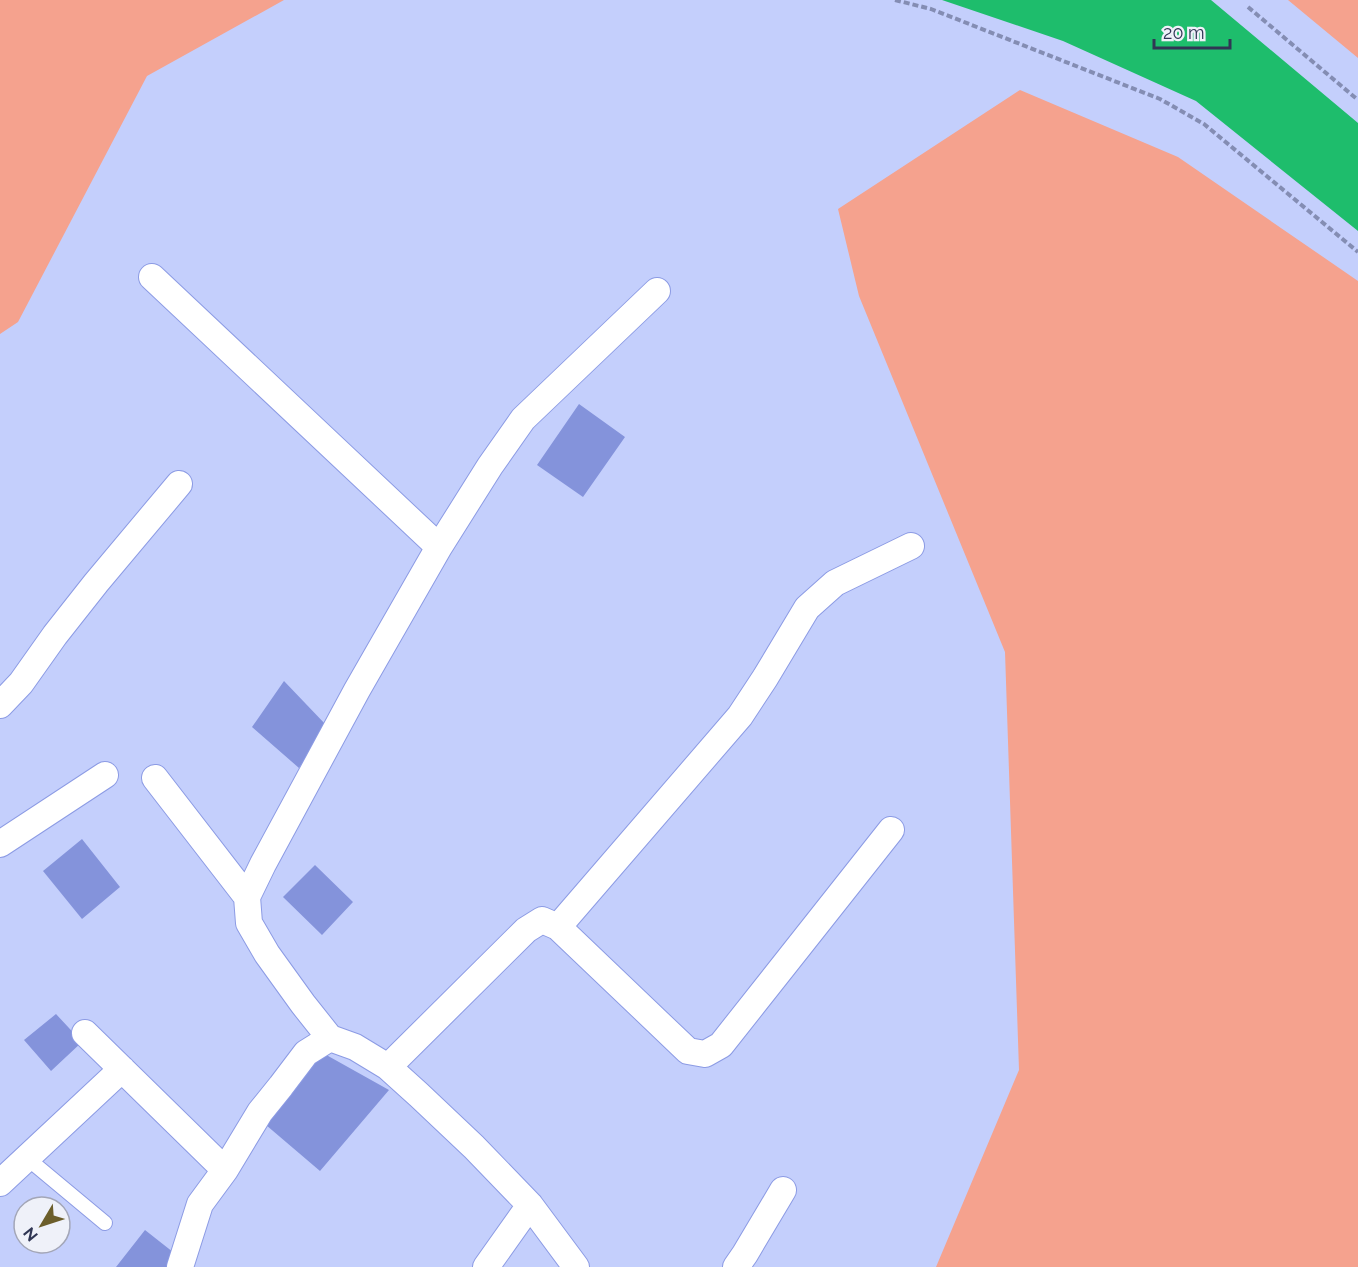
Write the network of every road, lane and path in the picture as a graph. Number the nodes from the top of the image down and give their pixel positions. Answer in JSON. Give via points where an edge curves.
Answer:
{"nodes":[{"id":1,"x":895,"y":0,"type":"edge"},
{"id":2,"x":1248,"y":7,"type":"dead end"},
{"id":3,"x":1358,"y":100,"type":"edge"},
{"id":4,"x":1358,"y":252,"type":"edge"},
{"id":5,"x":152,"y":277,"type":"dead end"},
{"id":6,"x":657,"y":291,"type":"dead end"},
{"id":7,"x":179,"y":484,"type":"dead end"},
{"id":8,"x":911,"y":546,"type":"dead end"},
{"id":9,"x":439,"y":547,"type":"junction"},
{"id":10,"x":0,"y":705,"type":"edge"},
{"id":11,"x":105,"y":775,"type":"dead end"},
{"id":12,"x":154,"y":778,"type":"dead end"},
{"id":13,"x":891,"y":830,"type":"dead end"},
{"id":14,"x":0,"y":844,"type":"edge"},
{"id":15,"x":247,"y":897,"type":"junction"},
{"id":16,"x":558,"y":927,"type":"junction"},
{"id":17,"x":85,"y":1033,"type":"dead end"},
{"id":18,"x":330,"y":1038,"type":"junction"},
{"id":19,"x":388,"y":1067,"type":"junction"},
{"id":20,"x":122,"y":1069,"type":"junction"},
{"id":21,"x":27,"y":1158,"type":"junction"},
{"id":22,"x":225,"y":1170,"type":"junction"},
{"id":23,"x":0,"y":1183,"type":"edge"},
{"id":24,"x":783,"y":1190,"type":"dead end"},
{"id":25,"x":530,"y":1205,"type":"junction"},
{"id":26,"x":105,"y":1222,"type":"dead end"},
{"id":27,"x":180,"y":1267,"type":"edge"},
{"id":28,"x":486,"y":1267,"type":"edge"},
{"id":29,"x":576,"y":1267,"type":"edge"},
{"id":30,"x":736,"y":1267,"type":"edge"}],
"edges":[{"from":1,"to":4,"type":"path","via":[[931,9],[1160,99],[1204,124]]},
{"from":2,"to":3,"type":"path"},
{"from":5,"to":9,"type":"street"},
{"from":6,"to":9,"type":"street","via":[[523,419]]},
{"from":7,"to":10,"type":"street"},
{"from":8,"to":16,"type":"street","via":[[835,583],[807,608],[740,716]]},
{"from":9,"to":15,"type":"street","via":[[357,690]]},
{"from":11,"to":14,"type":"street"},
{"from":12,"to":15,"type":"street"},
{"from":13,"to":16,"type":"street","via":[[721,1045],[705,1054],[688,1051]]},
{"from":15,"to":18,"type":"street","via":[[249,923],[267,954]]},
{"from":16,"to":19,"type":"street","via":[[542,920],[526,930]]},
{"from":17,"to":20,"type":"street"},
{"from":18,"to":19,"type":"street","via":[[355,1047]]},
{"from":18,"to":22,"type":"street","via":[[306,1053],[260,1112]]},
{"from":19,"to":25,"type":"street"},
{"from":20,"to":21,"type":"street"},
{"from":20,"to":22,"type":"street"},
{"from":21,"to":23,"type":"street"},
{"from":21,"to":26,"type":"lane"},
{"from":22,"to":27,"type":"street","via":[[200,1204]]},
{"from":24,"to":30,"type":"street"},
{"from":25,"to":28,"type":"street"},
{"from":25,"to":29,"type":"street"}]}
